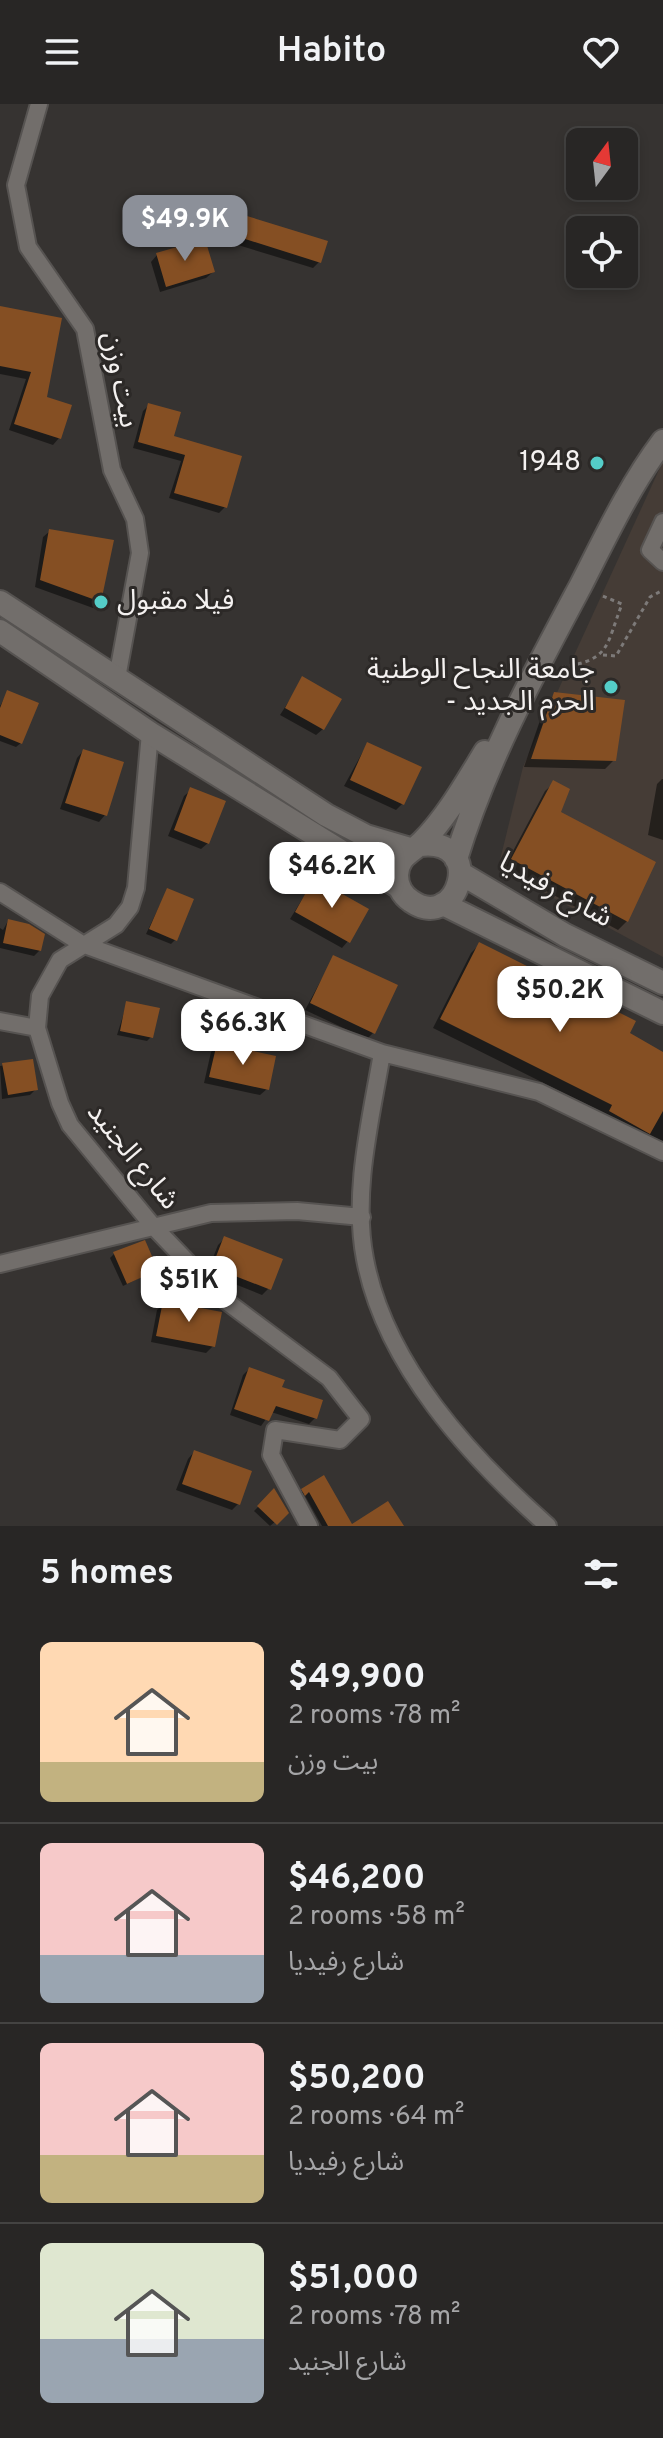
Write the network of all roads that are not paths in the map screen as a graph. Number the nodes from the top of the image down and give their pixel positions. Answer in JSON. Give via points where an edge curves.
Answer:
{"nodes":[{"id":1,"x":39,"y":104,"type":"edge"},
{"id":2,"x":663,"y":441,"type":"edge"},
{"id":3,"x":663,"y":522,"type":"edge"},
{"id":4,"x":663,"y":562,"type":"edge"},
{"id":5,"x":0,"y":602,"type":"edge"},
{"id":6,"x":0,"y":631,"type":"edge"},
{"id":7,"x":536,"y":670,"type":"junction"},
{"id":8,"x":117,"y":678,"type":"junction"},
{"id":9,"x":150,"y":733,"type":"junction"},
{"id":10,"x":415,"y":847,"type":"junction"},
{"id":11,"x":458,"y":866,"type":"junction"},
{"id":12,"x":399,"y":887,"type":"junction"},
{"id":13,"x":0,"y":892,"type":"edge"},
{"id":14,"x":443,"y":904,"type":"junction"},
{"id":15,"x":82,"y":944,"type":"junction"},
{"id":16,"x":663,"y":983,"type":"edge"},
{"id":17,"x":663,"y":1013,"type":"edge"},
{"id":18,"x":0,"y":1021,"type":"edge"},
{"id":19,"x":37,"y":1028,"type":"junction"},
{"id":20,"x":382,"y":1053,"type":"junction"},
{"id":21,"x":663,"y":1152,"type":"edge"},
{"id":22,"x":362,"y":1217,"type":"junction"},
{"id":23,"x":153,"y":1226,"type":"junction"},
{"id":24,"x":0,"y":1264,"type":"edge"},
{"id":25,"x":309,"y":1526,"type":"edge"},
{"id":26,"x":548,"y":1526,"type":"edge"}],
"edges":[{"from":1,"to":8,"type":"street","name":"بيت وزن","via":[[16,185],[28,247],[85,329],[112,470],[135,519],[140,553]]},
{"from":2,"to":7,"type":"main road","via":[[638,475]]},
{"from":3,"to":4,"type":"street","via":[[650,550]]},
{"from":5,"to":8,"type":"main road"},
{"from":6,"to":9,"type":"main road"},
{"from":7,"to":10,"type":"main road","via":[[463,788]]},
{"from":7,"to":11,"type":"main road","via":[[471,812]]},
{"from":8,"to":10,"type":"main road","via":[[326,815],[366,836]]},
{"from":9,"to":12,"type":"main road"},
{"from":9,"to":15,"type":"street","name":"شارع الجنيد","via":[[134,896],[116,925]]},
{"from":10,"to":11,"type":"main road","via":[[441,846]]},
{"from":10,"to":12,"type":"main road","via":[[399,867]]},
{"from":11,"to":14,"type":"main road","via":[[458,889]]},
{"from":11,"to":16,"type":"main road","name":"شارع رفيديا","via":[[565,935]]},
{"from":12,"to":14,"type":"main road","via":[[423,906]]},
{"from":13,"to":15,"type":"street"},
{"from":14,"to":17,"type":"main road","name":"شارع رفيديا"},
{"from":15,"to":19,"type":"street","name":"شارع الجنيد","via":[[60,960],[45,983]]},
{"from":15,"to":20,"type":"street"},
{"from":18,"to":19,"type":"street"},
{"from":19,"to":23,"type":"street","name":"شارع الجنيد","via":[[64,1113]]},
{"from":20,"to":21,"type":"street","via":[[539,1092]]},
{"from":20,"to":22,"type":"street"},
{"from":22,"to":23,"type":"street","via":[[297,1211],[211,1213]]},
{"from":22,"to":26,"type":"street","via":[[365,1258],[380,1310],[410,1367],[456,1436]]},
{"from":23,"to":24,"type":"street"},
{"from":23,"to":25,"type":"street","name":"شارع الجنيد","via":[[222,1298],[329,1378],[361,1419],[340,1440],[275,1430],[271,1455]]}]}
